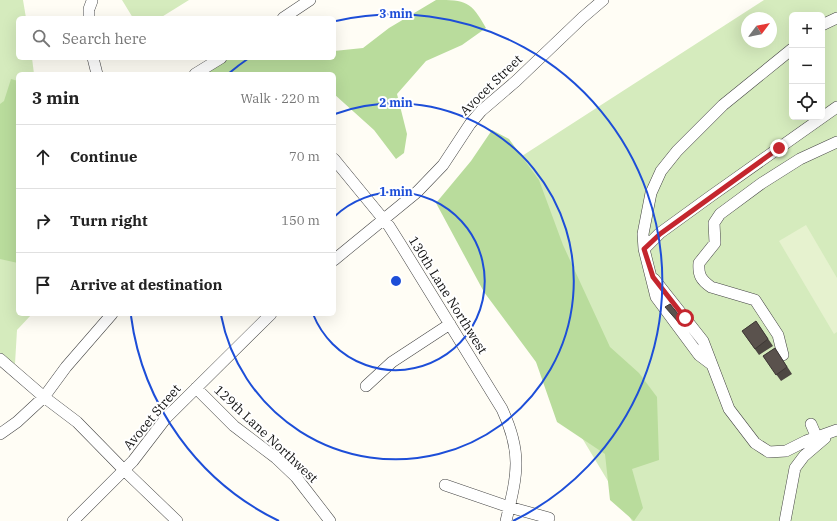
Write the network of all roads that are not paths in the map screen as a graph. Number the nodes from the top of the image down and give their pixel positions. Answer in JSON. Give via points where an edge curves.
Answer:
{"nodes":[{"id":1,"x":310,"y":0,"type":"edge"},
{"id":2,"x":604,"y":0,"type":"edge"},
{"id":3,"x":92,"y":1,"type":"dead end"},
{"id":4,"x":89,"y":16,"type":"edge"},
{"id":5,"x":286,"y":16,"type":"edge"},
{"id":6,"x":837,"y":18,"type":"edge"},
{"id":7,"x":825,"y":24,"type":"edge"},
{"id":8,"x":789,"y":51,"type":"edge"},
{"id":9,"x":94,"y":60,"type":"edge"},
{"id":10,"x":218,"y":60,"type":"edge"},
{"id":11,"x":96,"y":72,"type":"edge"},
{"id":12,"x":198,"y":72,"type":"edge"},
{"id":13,"x":837,"y":107,"type":"edge"},
{"id":14,"x":837,"y":142,"type":"edge"},
{"id":15,"x":336,"y":161,"type":"edge"},
{"id":16,"x":383,"y":219,"type":"junction"},
{"id":17,"x":644,"y":249,"type":"junction"},
{"id":18,"x":336,"y":258,"type":"edge"},
{"id":19,"x":110,"y":316,"type":"edge"},
{"id":20,"x":269,"y":316,"type":"edge"},
{"id":21,"x":450,"y":324,"type":"junction"},
{"id":22,"x":783,"y":356,"type":"dead end"},
{"id":23,"x":0,"y":359,"type":"edge"},
{"id":24,"x":366,"y":386,"type":"dead end"},
{"id":25,"x":196,"y":388,"type":"junction"},
{"id":26,"x":44,"y":397,"type":"junction"},
{"id":27,"x":811,"y":424,"type":"dead end"},
{"id":28,"x":833,"y":432,"type":"edge"},
{"id":29,"x":0,"y":434,"type":"edge"},
{"id":30,"x":817,"y":438,"type":"junction"},
{"id":31,"x":124,"y":470,"type":"junction"},
{"id":32,"x":445,"y":485,"type":"dead end"},
{"id":33,"x":509,"y":507,"type":"junction"},
{"id":34,"x":549,"y":518,"type":"dead end"},
{"id":35,"x":72,"y":521,"type":"edge"},
{"id":36,"x":178,"y":521,"type":"edge"},
{"id":37,"x":330,"y":521,"type":"edge"},
{"id":38,"x":506,"y":521,"type":"edge"},
{"id":39,"x":785,"y":521,"type":"edge"}],
"edges":[{"from":1,"to":5,"type":"street"},
{"from":2,"to":16,"type":"street","name":"Avocet Street","via":[[481,111],[443,166],[417,192]]},
{"from":3,"to":4,"type":"street"},
{"from":6,"to":7,"type":"street"},
{"from":8,"to":17,"type":"street","via":[[723,106],[667,162],[651,193],[643,234]]},
{"from":9,"to":11,"type":"street"},
{"from":10,"to":12,"type":"street"},
{"from":13,"to":17,"type":"street","via":[[704,201]]},
{"from":14,"to":22,"type":"street","via":[[800,159],[720,214],[714,223],[715,243],[699,264],[700,278],[706,283],[755,300],[778,335]]},
{"from":15,"to":16,"type":"street","name":"130th Lane Northwest"},
{"from":16,"to":18,"type":"street","name":"Avocet Street"},
{"from":16,"to":21,"type":"street","name":"130th Lane Northwest"},
{"from":17,"to":30,"type":"street","via":[[653,277],[703,341],[729,409],[754,443],[769,452],[786,450]]},
{"from":19,"to":26,"type":"street"},
{"from":20,"to":25,"type":"street","name":"Avocet Street"},
{"from":21,"to":24,"type":"street","via":[[392,362]]},
{"from":21,"to":33,"type":"street","name":"130th Lane Northwest","via":[[511,427],[517,472]]},
{"from":23,"to":26,"type":"street"},
{"from":25,"to":31,"type":"street","name":"Avocet Street","via":[[166,418]]},
{"from":25,"to":37,"type":"street","name":"129th Lane Northwest","via":[[234,426],[296,477]]},
{"from":26,"to":29,"type":"street"},
{"from":26,"to":31,"type":"street","via":[[78,422]]},
{"from":27,"to":30,"type":"street"},
{"from":28,"to":30,"type":"street"},
{"from":28,"to":39,"type":"street","via":[[804,456],[795,468]]},
{"from":31,"to":35,"type":"street","name":"Avocet Street"},
{"from":31,"to":36,"type":"street"},
{"from":32,"to":33,"type":"street"},
{"from":33,"to":34,"type":"street"},
{"from":33,"to":38,"type":"street","name":"130th Lane Northwest"}]}
